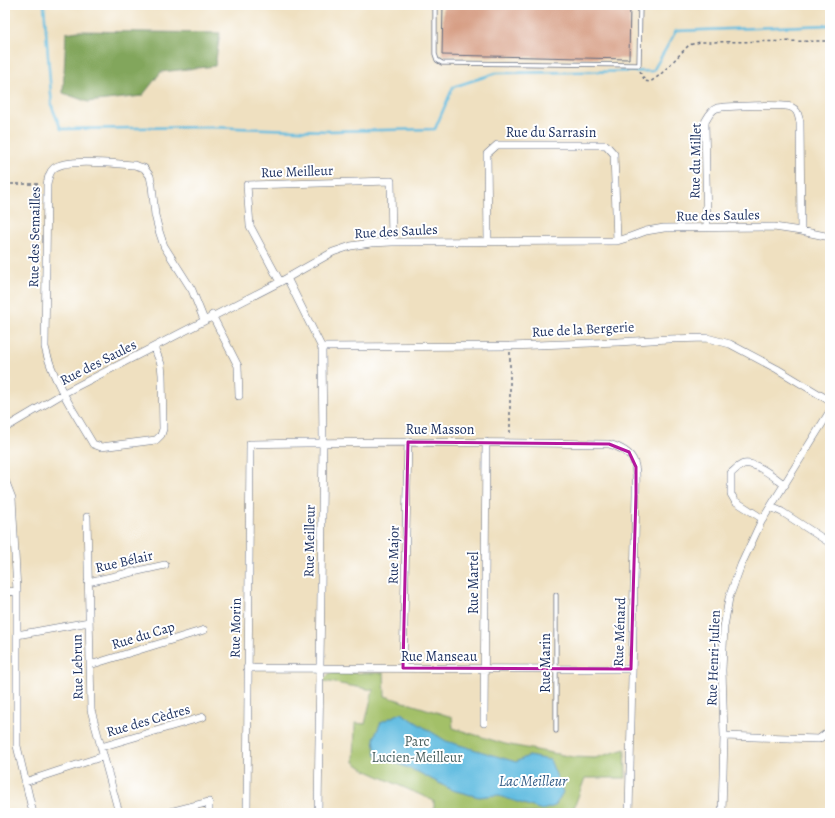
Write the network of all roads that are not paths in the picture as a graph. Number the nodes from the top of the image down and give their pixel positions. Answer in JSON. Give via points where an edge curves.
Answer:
{"nodes":[{"id":1,"x":435,"y":5,"type":"edge"},
{"id":2,"x":640,"y":5,"type":"edge"},
{"id":3,"x":707,"y":228,"type":"junction"},
{"id":4,"x":801,"y":231,"type":"junction"},
{"id":5,"x":830,"y":237,"type":"edge"},
{"id":6,"x":488,"y":241,"type":"junction"},
{"id":7,"x":617,"y":241,"type":"junction"},
{"id":8,"x":392,"y":242,"type":"junction"},
{"id":9,"x":283,"y":280,"type":"junction"},
{"id":10,"x":212,"y":316,"type":"junction"},
{"id":11,"x":204,"y":320,"type":"junction"},
{"id":12,"x":154,"y":347,"type":"junction"},
{"id":13,"x":321,"y":347,"type":"junction"},
{"id":14,"x":64,"y":393,"type":"junction"},
{"id":15,"x":239,"y":396,"type":"dead end"},
{"id":16,"x":830,"y":401,"type":"edge"},
{"id":17,"x":830,"y":411,"type":"edge"},
{"id":18,"x":5,"y":428,"type":"edge"},
{"id":19,"x":323,"y":442,"type":"junction"},
{"id":20,"x":408,"y":442,"type":"junction"},
{"id":21,"x":486,"y":442,"type":"junction"},
{"id":22,"x":250,"y":444,"type":"joint"},
{"id":23,"x":629,"y":452,"type":"joint"},
{"id":24,"x":5,"y":480,"type":"edge"},
{"id":25,"x":785,"y":485,"type":"junction"},
{"id":26,"x":771,"y":507,"type":"junction"},
{"id":27,"x":86,"y":517,"type":"dead end"},
{"id":28,"x":763,"y":519,"type":"junction"},
{"id":29,"x":830,"y":543,"type":"edge"},
{"id":30,"x":165,"y":565,"type":"dead end"},
{"id":31,"x":88,"y":582,"type":"junction"},
{"id":32,"x":17,"y":591,"type":"junction"},
{"id":33,"x":5,"y":592,"type":"edge"},
{"id":34,"x":556,"y":595,"type":"dead end"},
{"id":35,"x":89,"y":622,"type":"junction"},
{"id":36,"x":204,"y":630,"type":"dead end"},
{"id":37,"x":17,"y":635,"type":"junction"},
{"id":38,"x":90,"y":665,"type":"junction"},
{"id":39,"x":247,"y":668,"type":"junction"},
{"id":40,"x":320,"y":668,"type":"junction"},
{"id":41,"x":403,"y":668,"type":"junction"},
{"id":42,"x":485,"y":669,"type":"junction"},
{"id":43,"x":556,"y":669,"type":"junction"},
{"id":44,"x":631,"y":669,"type":"junction"},
{"id":45,"x":202,"y":717,"type":"dead end"},
{"id":46,"x":484,"y":723,"type":"dead end"},
{"id":47,"x":830,"y":726,"type":"edge"},
{"id":48,"x":556,"y":730,"type":"dead end"},
{"id":49,"x":724,"y":736,"type":"junction"},
{"id":50,"x":101,"y":747,"type":"junction"},
{"id":51,"x":104,"y":756,"type":"junction"},
{"id":52,"x":25,"y":782,"type":"junction"},
{"id":53,"x":33,"y":813,"type":"edge"},
{"id":54,"x":119,"y":813,"type":"edge"},
{"id":55,"x":166,"y":813,"type":"edge"},
{"id":56,"x":209,"y":813,"type":"edge"},
{"id":57,"x":247,"y":813,"type":"edge"},
{"id":58,"x":318,"y":813,"type":"edge"},
{"id":59,"x":629,"y":813,"type":"edge"},
{"id":60,"x":722,"y":813,"type":"edge"}],
"edges":[{"from":1,"to":2,"type":"lane","via":[[435,54],[437,60],[442,63],[639,65]]},
{"from":3,"to":4,"type":"street","name":"Rue des Saules","via":[[774,227]]},
{"from":3,"to":4,"type":"street","name":"Rue du Millet","via":[[706,122],[710,114],[717,108],[790,106],[797,111],[800,122]]},
{"from":3,"to":7,"type":"street","name":"Rue des Saules","via":[[664,228]]},
{"from":4,"to":5,"type":"street","name":"Rue des Saules"},
{"from":6,"to":7,"type":"street","name":"Rue des Saules"},
{"from":6,"to":7,"type":"street","name":"Rue du Sarrasin","via":[[487,154],[497,144],[606,145],[614,154]]},
{"from":6,"to":8,"type":"street","name":"Rue des Saules"},
{"from":8,"to":9,"type":"street","name":"Rue des Saules","via":[[351,246],[333,252]]},
{"from":8,"to":9,"type":"street","name":"Rue Meilleur","via":[[392,181],[247,185],[250,226]]},
{"from":9,"to":10,"type":"street","name":"Rue des Saules"},
{"from":9,"to":13,"type":"street","name":"Rue Meilleur"},
{"from":10,"to":11,"type":"street","name":"Rue des Saules"},
{"from":10,"to":15,"type":"street","via":[[238,366]]},
{"from":11,"to":12,"type":"street","name":"Rue des Saules"},
{"from":11,"to":14,"type":"street","name":"Rue des Semailles","via":[[192,290],[164,246],[155,215],[150,176],[144,168],[134,165],[73,162],[62,164],[48,177],[47,185],[45,347]]},
{"from":12,"to":14,"type":"street","name":"Rue des Saules"},
{"from":12,"to":14,"type":"street","name":"Rue des Semailles","via":[[162,375],[163,429],[156,440],[101,447],[93,444]]},
{"from":13,"to":16,"type":"street","name":"Rue de la Bergerie","via":[[510,346],[707,338],[730,344]]},
{"from":13,"to":19,"type":"street","name":"Rue Meilleur"},
{"from":14,"to":18,"type":"street","name":"Rue des Saules"},
{"from":17,"to":25,"type":"street","name":"Rue Henri-Julien"},
{"from":19,"to":20,"type":"street","name":"Rue Masson"},
{"from":19,"to":22,"type":"street","name":"Rue Masson"},
{"from":19,"to":40,"type":"street","name":"Rue Meilleur"},
{"from":20,"to":21,"type":"street","name":"Rue Masson"},
{"from":20,"to":41,"type":"street","name":"Rue Major"},
{"from":21,"to":23,"type":"street","name":"Rue Masson","via":[[609,444]]},
{"from":21,"to":42,"type":"street","name":"Rue Martel"},
{"from":22,"to":39,"type":"street","name":"Rue Morin"},
{"from":23,"to":44,"type":"street","name":"Rue Ménard","via":[[636,467]]},
{"from":24,"to":32,"type":"street","via":[[12,498]]},
{"from":25,"to":26,"type":"street","name":"Rue Henri-Julien"},
{"from":25,"to":28,"type":"street","via":[[752,465],[744,464],[732,473],[731,494],[735,501]]},
{"from":26,"to":28,"type":"street","name":"Rue Henri-Julien"},
{"from":26,"to":29,"type":"street"},
{"from":27,"to":31,"type":"street","name":"Rue Lebrun"},
{"from":28,"to":49,"type":"street","name":"Rue Henri-Julien","via":[[741,565],[729,598],[724,627]]},
{"from":30,"to":31,"type":"street","name":"Rue Bélair"},
{"from":31,"to":35,"type":"street","name":"Rue Lebrun"},
{"from":32,"to":33,"type":"street"},
{"from":32,"to":37,"type":"street"},
{"from":34,"to":43,"type":"lane","name":"Rue Marin"},
{"from":35,"to":37,"type":"street"},
{"from":35,"to":38,"type":"street","name":"Rue Lebrun"},
{"from":36,"to":38,"type":"street","name":"Rue du Cap"},
{"from":37,"to":52,"type":"street","via":[[17,746]]},
{"from":38,"to":50,"type":"street","name":"Rue Lebrun","via":[[91,710]]},
{"from":39,"to":40,"type":"street","name":"Rue Manseau"},
{"from":39,"to":57,"type":"street","name":"Rue Morin"},
{"from":40,"to":41,"type":"street","name":"Rue Manseau"},
{"from":40,"to":58,"type":"street","name":"Rue Meilleur"},
{"from":41,"to":42,"type":"street","name":"Rue Manseau"},
{"from":42,"to":43,"type":"street","name":"Rue Manseau"},
{"from":42,"to":46,"type":"street","name":"Rue Martel"},
{"from":43,"to":44,"type":"street","name":"Rue Manseau"},
{"from":43,"to":48,"type":"lane","name":"Rue Marin"},
{"from":44,"to":59,"type":"street","name":"Rue Ménard"},
{"from":45,"to":50,"type":"street","name":"Rue des Cèdres"},
{"from":47,"to":49,"type":"street","via":[[828,732],[819,739]]},
{"from":49,"to":60,"type":"street","name":"Rue Henri-Julien"},
{"from":50,"to":51,"type":"street","name":"Rue Lebrun"},
{"from":51,"to":52,"type":"street","name":"Rue des Cèdres"},
{"from":51,"to":54,"type":"street","name":"Rue Lebrun"},
{"from":52,"to":53,"type":"street"},
{"from":55,"to":56,"type":"street","via":[[209,802]]}]}
